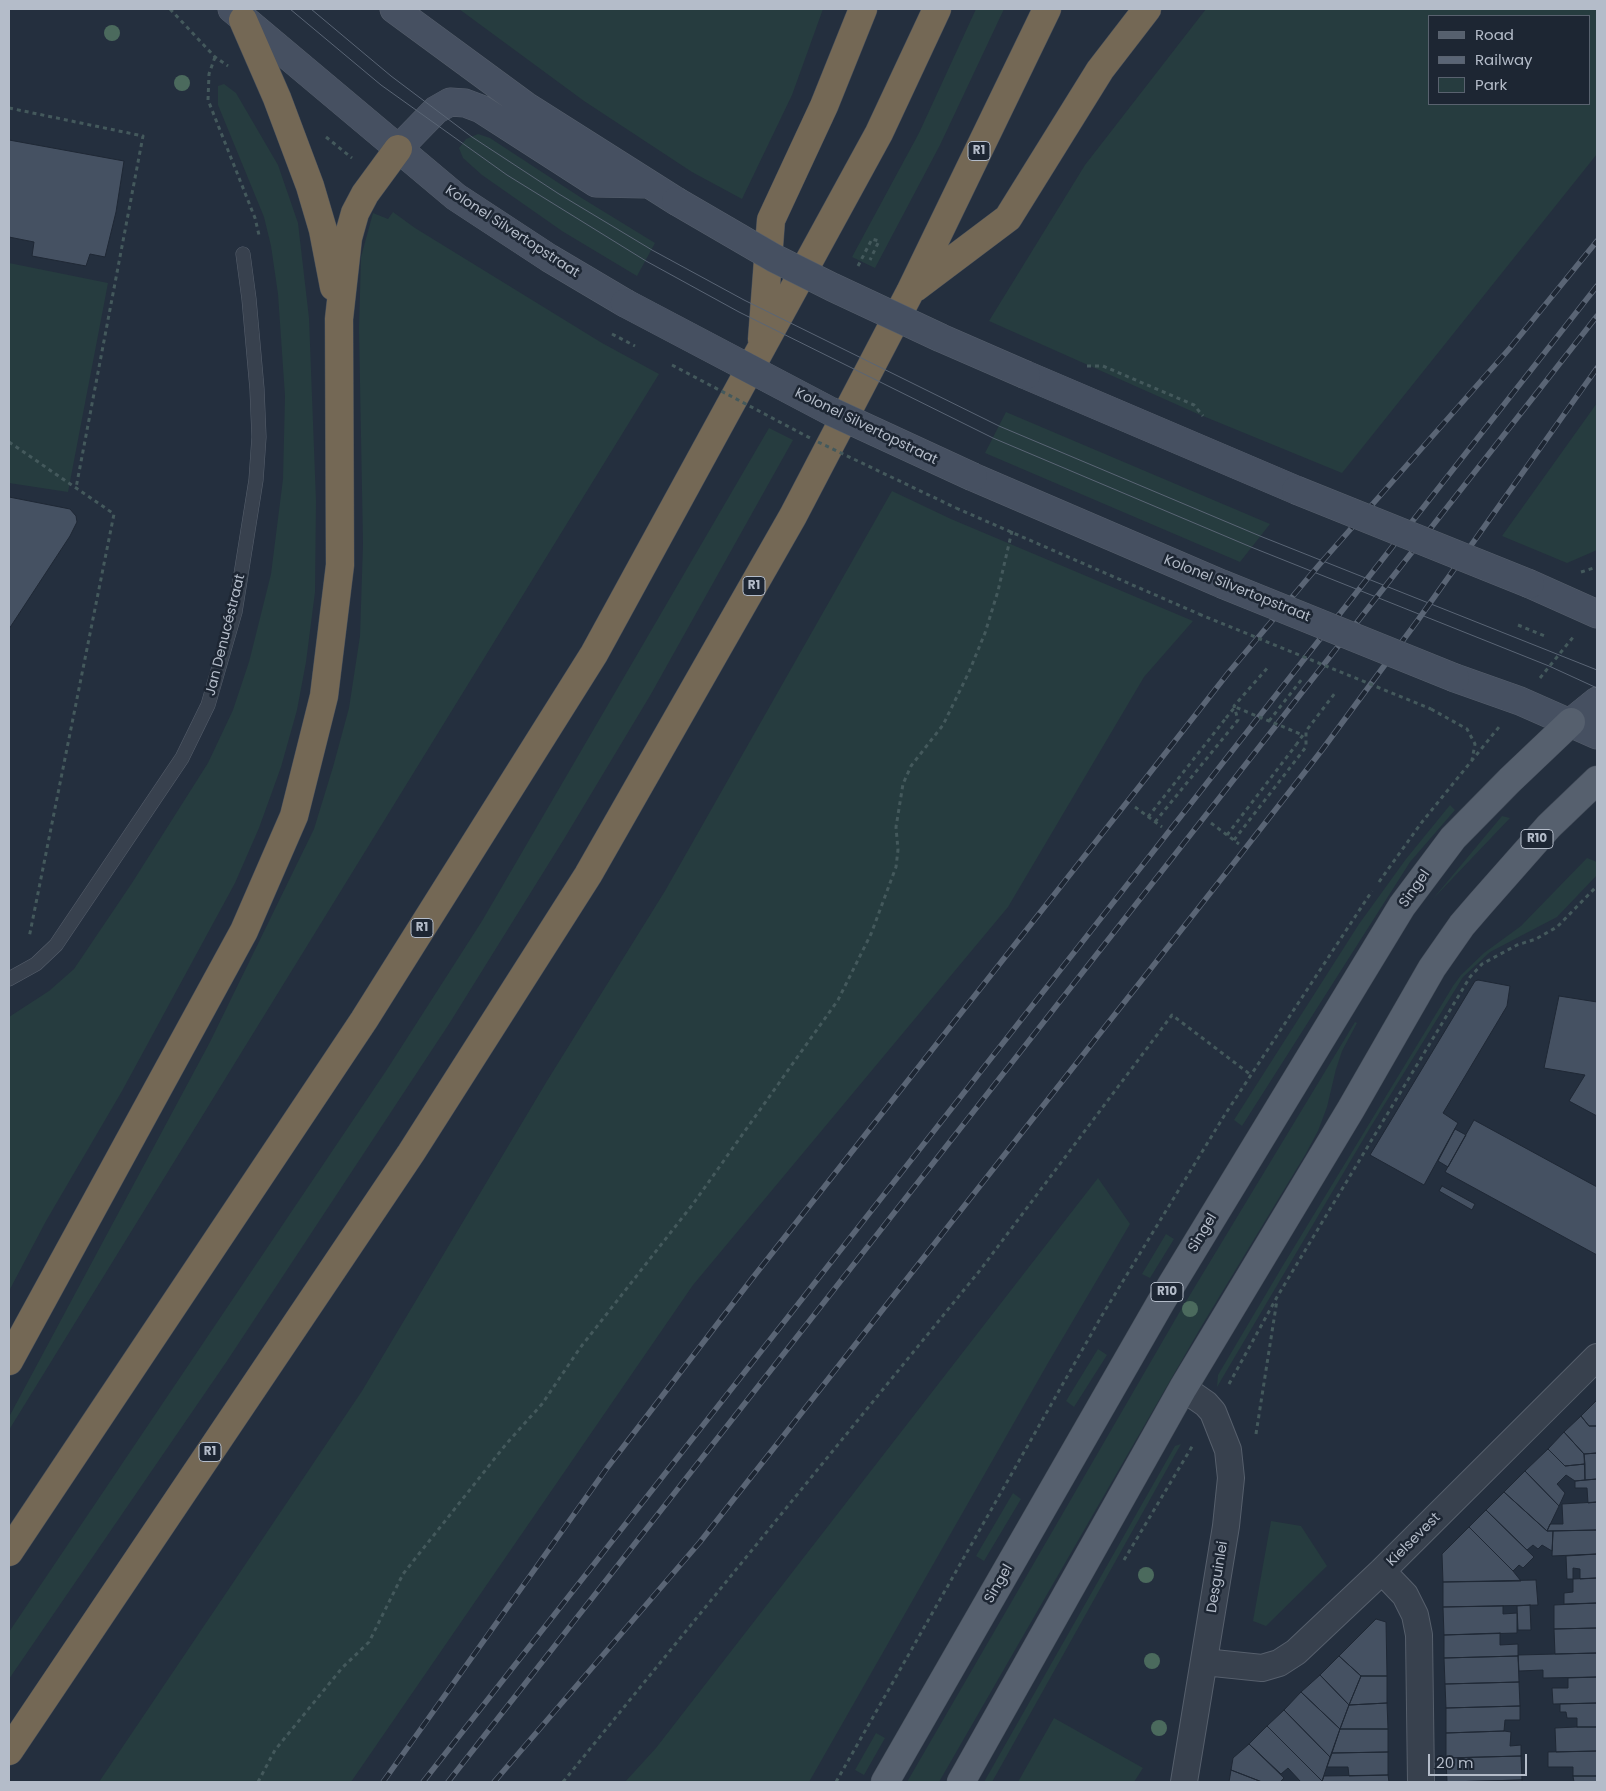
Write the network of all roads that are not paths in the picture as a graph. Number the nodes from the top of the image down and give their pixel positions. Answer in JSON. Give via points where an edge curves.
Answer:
{"nodes":[{"id":1,"x":394,"y":9,"type":"edge"},
{"id":2,"x":864,"y":9,"type":"edge"},
{"id":3,"x":937,"y":9,"type":"edge"},
{"id":4,"x":1047,"y":9,"type":"edge"},
{"id":5,"x":1148,"y":9,"type":"edge"},
{"id":6,"x":237,"y":14,"type":"edge"},
{"id":7,"x":398,"y":149,"type":"junction"},
{"id":8,"x":646,"y":184,"type":"junction"},
{"id":9,"x":243,"y":254,"type":"dead end"},
{"id":10,"x":910,"y":292,"type":"junction"},
{"id":11,"x":339,"y":319,"type":"junction"},
{"id":12,"x":761,"y":348,"type":"junction"},
{"id":13,"x":1596,"y":609,"type":"edge"},
{"id":14,"x":1597,"y":701,"type":"edge"},
{"id":15,"x":1571,"y":722,"type":"junction"},
{"id":16,"x":1597,"y":735,"type":"edge"},
{"id":17,"x":1597,"y":780,"type":"edge"},
{"id":18,"x":15,"y":976,"type":"edge"},
{"id":19,"x":1597,"y":1357,"type":"edge"},
{"id":20,"x":9,"y":1360,"type":"edge"},
{"id":21,"x":1183,"y":1388,"type":"junction"},
{"id":22,"x":9,"y":1552,"type":"edge"},
{"id":23,"x":1382,"y":1571,"type":"junction"},
{"id":24,"x":1204,"y":1662,"type":"junction"},
{"id":25,"x":9,"y":1751,"type":"edge"},
{"id":26,"x":886,"y":1782,"type":"edge"},
{"id":27,"x":961,"y":1782,"type":"edge"},
{"id":28,"x":1184,"y":1782,"type":"edge"},
{"id":29,"x":1421,"y":1782,"type":"edge"}],
"edges":[{"from":1,"to":8,"type":"main road","via":[[526,106]]},
{"from":2,"to":12,"type":"highway","via":[[824,106],[771,220]]},
{"from":3,"to":12,"type":"highway","number":"R1","via":[[879,133]]},
{"from":4,"to":10,"type":"highway","number":"R1"},
{"from":5,"to":10,"type":"highway","via":[[1100,70],[1008,218]]},
{"from":6,"to":7,"type":"main road","name":"Kolonel Silvertopstraat"},
{"from":6,"to":11,"type":"highway","via":[[277,98],[310,186],[323,230]]},
{"from":7,"to":8,"type":"main road","via":[[436,110],[450,102],[466,103],[481,109],[596,183]]},
{"from":7,"to":11,"type":"highway","via":[[355,213],[348,238]]},
{"from":7,"to":15,"type":"main road","name":"Kolonel Silvertopstraat","bridge":true,"via":[[456,197],[549,258],[625,303],[830,411],[972,477],[1222,584]]},
{"from":8,"to":13,"type":"main road","bridge":true,"via":[[774,258],[941,338],[1296,490]]},
{"from":9,"to":18,"type":"lane","name":"Jan Denucéstraat","via":[[254,346],[259,437],[251,522],[235,612],[208,705],[182,758],[56,945],[36,964]]},
{"from":10,"to":25,"type":"highway","number":"R1","via":[[793,516],[588,875],[411,1153]]},
{"from":11,"to":20,"type":"highway","via":[[340,565],[324,696],[294,816],[244,931]]},
{"from":12,"to":22,"type":"highway","number":"R1","via":[[584,670],[364,1020]]},
{"from":14,"to":15,"type":"main road","number":"R10"},
{"from":15,"to":16,"type":"main road","name":"Kolonel Silvertopstraat"},
{"from":15,"to":26,"type":"main road","name":"Singel","number":"R10","via":[[1454,838],[1402,906],[1161,1302]]},
{"from":17,"to":21,"type":"main road","number":"R10","via":[[1549,826],[1481,903],[1432,968]]},
{"from":19,"to":23,"type":"street","name":"Kielsevest"},
{"from":21,"to":24,"type":"street","name":"Desguinlei","via":[[1213,1412],[1228,1450],[1231,1478]]},
{"from":21,"to":27,"type":"main road","number":"R10"},
{"from":23,"to":24,"type":"street","name":"Kielsevest","via":[[1296,1652],[1279,1663],[1262,1668]]},
{"from":23,"to":29,"type":"street","via":[[1405,1595],[1416,1615]]},
{"from":24,"to":28,"type":"street","name":"Desguinlei"}]}
